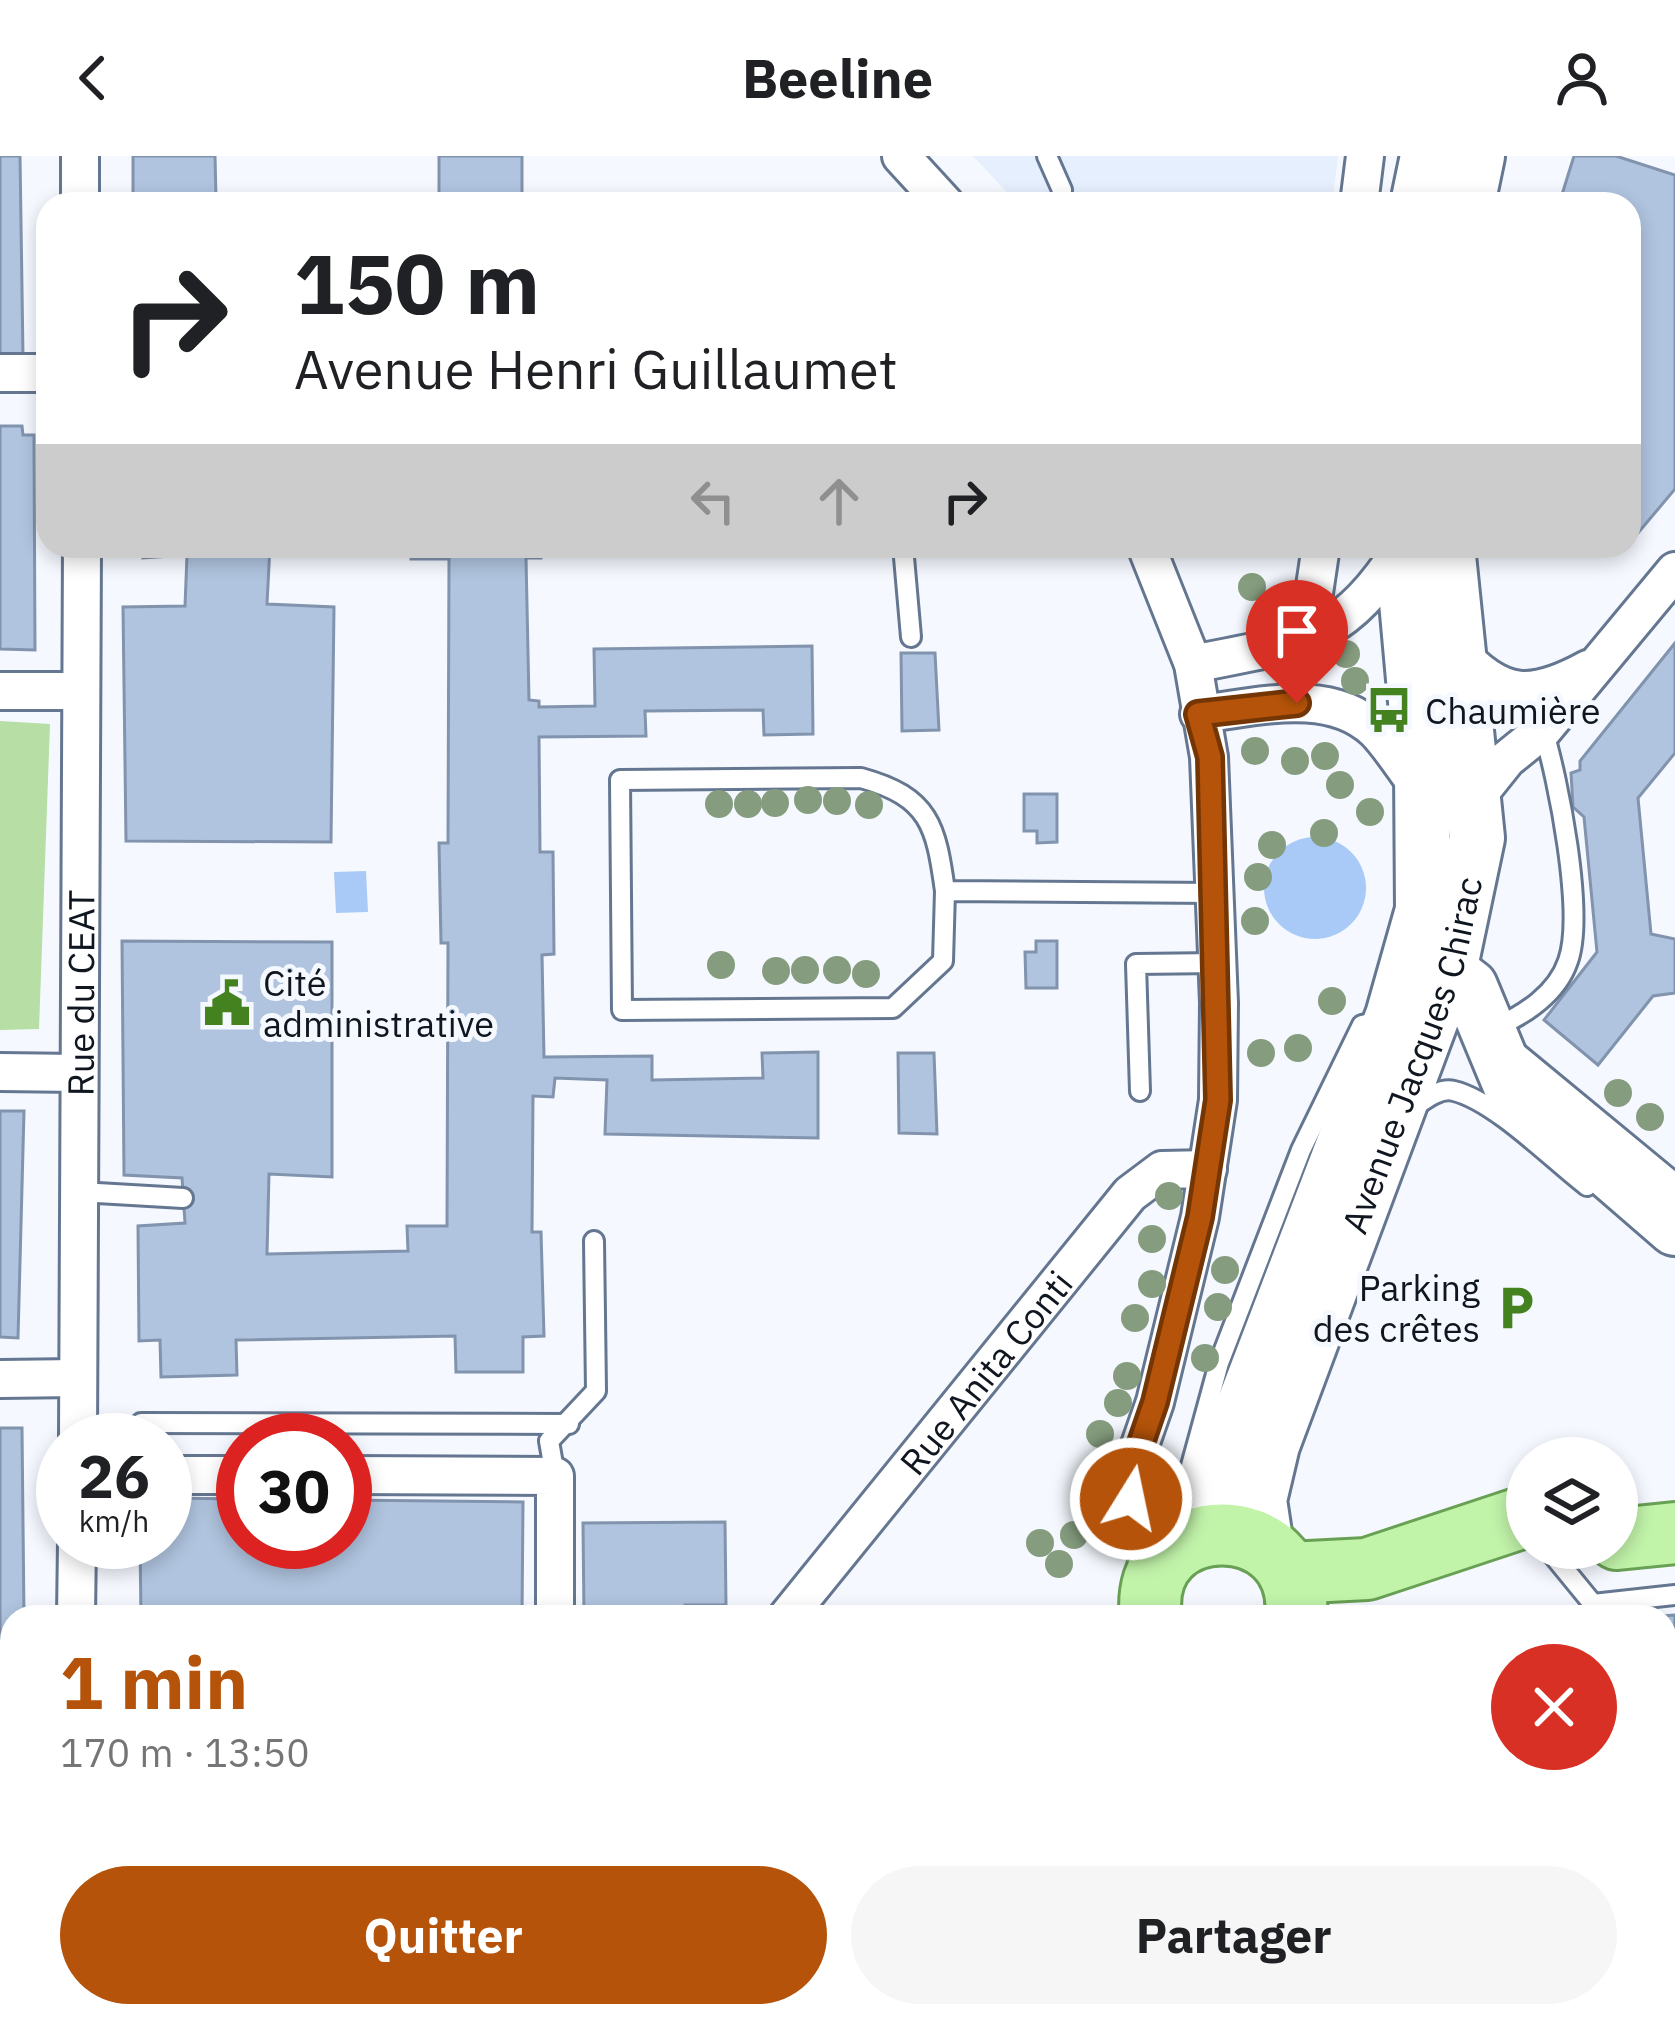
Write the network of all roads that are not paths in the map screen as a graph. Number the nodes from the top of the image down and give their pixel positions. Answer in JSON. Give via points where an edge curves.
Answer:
{"nodes":[{"id":1,"x":80,"y":156,"type":"edge"},
{"id":2,"x":902,"y":156,"type":"edge"},
{"id":3,"x":1047,"y":156,"type":"edge"},
{"id":4,"x":1365,"y":156,"type":"edge"},
{"id":5,"x":1428,"y":156,"type":"edge"},
{"id":6,"x":1477,"y":156,"type":"edge"},
{"id":7,"x":80,"y":192,"type":"edge"},
{"id":8,"x":934,"y":192,"type":"edge"},
{"id":9,"x":1062,"y":192,"type":"edge"},
{"id":10,"x":1360,"y":192,"type":"edge"},
{"id":11,"x":1420,"y":192,"type":"edge"},
{"id":12,"x":1470,"y":192,"type":"edge"},
{"id":13,"x":36,"y":373,"type":"edge"},
{"id":14,"x":0,"y":374,"type":"edge"},
{"id":15,"x":82,"y":558,"type":"edge"},
{"id":16,"x":904,"y":558,"type":"edge"},
{"id":17,"x":1151,"y":558,"type":"edge"},
{"id":18,"x":1319,"y":558,"type":"edge"},
{"id":19,"x":1407,"y":558,"type":"edge"},
{"id":20,"x":1418,"y":558,"type":"edge"},
{"id":21,"x":1421,"y":558,"type":"edge"},
{"id":22,"x":1675,"y":571,"type":"edge"},
{"id":23,"x":911,"y":637,"type":"dead end"},
{"id":24,"x":1307,"y":640,"type":"junction"},
{"id":25,"x":1458,"y":651,"type":"junction"},
{"id":26,"x":1602,"y":662,"type":"junction"},
{"id":27,"x":1193,"y":664,"type":"junction"},
{"id":28,"x":0,"y":691,"type":"edge"},
{"id":29,"x":82,"y":691,"type":"junction"},
{"id":30,"x":1198,"y":714,"type":"junction"},
{"id":31,"x":1543,"y":730,"type":"junction"},
{"id":32,"x":1449,"y":796,"type":"junction"},
{"id":33,"x":945,"y":891,"type":"junction"},
{"id":34,"x":1216,"y":893,"type":"junction"},
{"id":35,"x":1219,"y":964,"type":"junction"},
{"id":36,"x":1449,"y":970,"type":"junction"},
{"id":37,"x":1489,"y":1030,"type":"junction"},
{"id":38,"x":0,"y":1072,"type":"edge"},
{"id":39,"x":79,"y":1073,"type":"junction"},
{"id":40,"x":1140,"y":1091,"type":"dead end"},
{"id":41,"x":1387,"y":1125,"type":"junction"},
{"id":42,"x":1208,"y":1169,"type":"junction"},
{"id":43,"x":1675,"y":1183,"type":"edge"},
{"id":44,"x":80,"y":1192,"type":"junction"},
{"id":45,"x":1601,"y":1197,"type":"dead end"},
{"id":46,"x":184,"y":1198,"type":"dead end"},
{"id":47,"x":1675,"y":1228,"type":"edge"},
{"id":48,"x":594,"y":1241,"type":"dead end"},
{"id":49,"x":0,"y":1378,"type":"edge"},
{"id":50,"x":78,"y":1378,"type":"junction"},
{"id":51,"x":78,"y":1413,"type":"edge"},
{"id":52,"x":192,"y":1423,"type":"edge"},
{"id":53,"x":569,"y":1424,"type":"junction"},
{"id":54,"x":372,"y":1475,"type":"edge"},
{"id":55,"x":555,"y":1475,"type":"junction"},
{"id":56,"x":1675,"y":1495,"type":"edge"},
{"id":57,"x":1638,"y":1498,"type":"edge"},
{"id":58,"x":1506,"y":1523,"type":"edge"},
{"id":59,"x":1675,"y":1533,"type":"edge"},
{"id":60,"x":1638,"y":1537,"type":"edge"},
{"id":61,"x":1506,"y":1560,"type":"edge"},
{"id":62,"x":77,"y":1569,"type":"edge"},
{"id":63,"x":1566,"y":1569,"type":"edge"},
{"id":64,"x":1284,"y":1579,"type":"edge"},
{"id":65,"x":1163,"y":1582,"type":"edge"},
{"id":66,"x":1675,"y":1595,"type":"edge"},
{"id":67,"x":76,"y":1605,"type":"edge"},
{"id":68,"x":555,"y":1605,"type":"edge"},
{"id":69,"x":797,"y":1605,"type":"edge"},
{"id":70,"x":1368,"y":1605,"type":"edge"}],
"edges":[{"from":1,"to":7,"type":"street"},
{"from":2,"to":8,"type":"street"},
{"from":3,"to":9,"type":"lane"},
{"from":4,"to":10,"type":"street"},
{"from":5,"to":11,"type":"main road"},
{"from":6,"to":12,"type":"main road"},
{"from":13,"to":14,"type":"street"},
{"from":15,"to":29,"type":"street","name":"Rue du CEAT"},
{"from":16,"to":23,"type":"lane"},
{"from":17,"to":27,"type":"street"},
{"from":18,"to":24,"type":"street"},
{"from":19,"to":24,"type":"street","via":[[1366,602]]},
{"from":20,"to":32,"type":"main road","name":"Avenue Jacques Chirac"},
{"from":21,"to":25,"type":"main road","name":"Avenue Jacques Chirac"},
{"from":22,"to":26,"type":"street"},
{"from":24,"to":27,"type":"street"},
{"from":25,"to":26,"type":"street","via":[[1499,686],[1533,691]]},
{"from":25,"to":32,"type":"main road","name":"Avenue Jacques Chirac"},
{"from":26,"to":31,"type":"street"},
{"from":27,"to":30,"type":"street"},
{"from":28,"to":29,"type":"street"},
{"from":29,"to":39,"type":"street","name":"Rue du CEAT"},
{"from":30,"to":32,"type":"street","via":[[1297,703],[1350,713]]},
{"from":30,"to":34,"type":"street","via":[[1210,757]]},
{"from":31,"to":32,"type":"street"},
{"from":31,"to":37,"type":"lane","via":[[1558,779],[1574,939],[1567,966],[1532,1010]]},
{"from":32,"to":36,"type":"main road","name":"Avenue Jacques Chirac","via":[[1477,838]]},
{"from":32,"to":65,"type":"main road","name":"Avenue Jacques Chirac","via":[[1393,1016]]},
{"from":33,"to":33,"type":"lane","via":[[936,829],[893,787],[861,778],[620,780],[622,1010],[893,1008],[943,961]]},
{"from":33,"to":34,"type":"lane"},
{"from":34,"to":35,"type":"street"},
{"from":35,"to":40,"type":"lane","via":[[1136,964]]},
{"from":35,"to":42,"type":"street","via":[[1218,1100]]},
{"from":36,"to":37,"type":"main road","via":[[1471,987]]},
{"from":36,"to":41,"type":"main road","name":"Avenue Jacques Chirac"},
{"from":37,"to":43,"type":"lane"},
{"from":37,"to":47,"type":"main road","via":[[1511,1087],[1536,1114]]},
{"from":38,"to":39,"type":"street"},
{"from":39,"to":44,"type":"street","name":"Rue du CEAT"},
{"from":41,"to":45,"type":"lane","via":[[1439,1091],[1454,1091]]},
{"from":41,"to":64,"type":"main road","name":"Avenue Jacques Chirac","via":[[1259,1500]]},
{"from":42,"to":65,"type":"street","via":[[1155,1402],[1131,1472],[1131,1499]]},
{"from":42,"to":69,"type":"street","name":"Rue Anita Conti","via":[[1162,1170],[1130,1194]]},
{"from":44,"to":46,"type":"lane"},
{"from":44,"to":50,"type":"street","name":"Rue du CEAT"},
{"from":48,"to":53,"type":"lane","via":[[596,1391]]},
{"from":49,"to":50,"type":"street"},
{"from":50,"to":51,"type":"street","name":"Rue du CEAT"},
{"from":52,"to":53,"type":"lane"},
{"from":53,"to":55,"type":"lane","via":[[549,1441]]},
{"from":54,"to":55,"type":"street"},
{"from":55,"to":68,"type":"street"},
{"from":56,"to":57,"type":"main road"},
{"from":58,"to":64,"type":"main road","via":[[1367,1569]]},
{"from":59,"to":60,"type":"main road"},
{"from":61,"to":70,"type":"main road"},
{"from":62,"to":67,"type":"street"},
{"from":63,"to":66,"type":"lane","via":[[1593,1604]]},
{"from":64,"to":65,"type":"main road","via":[[1230,1533]]}]}
